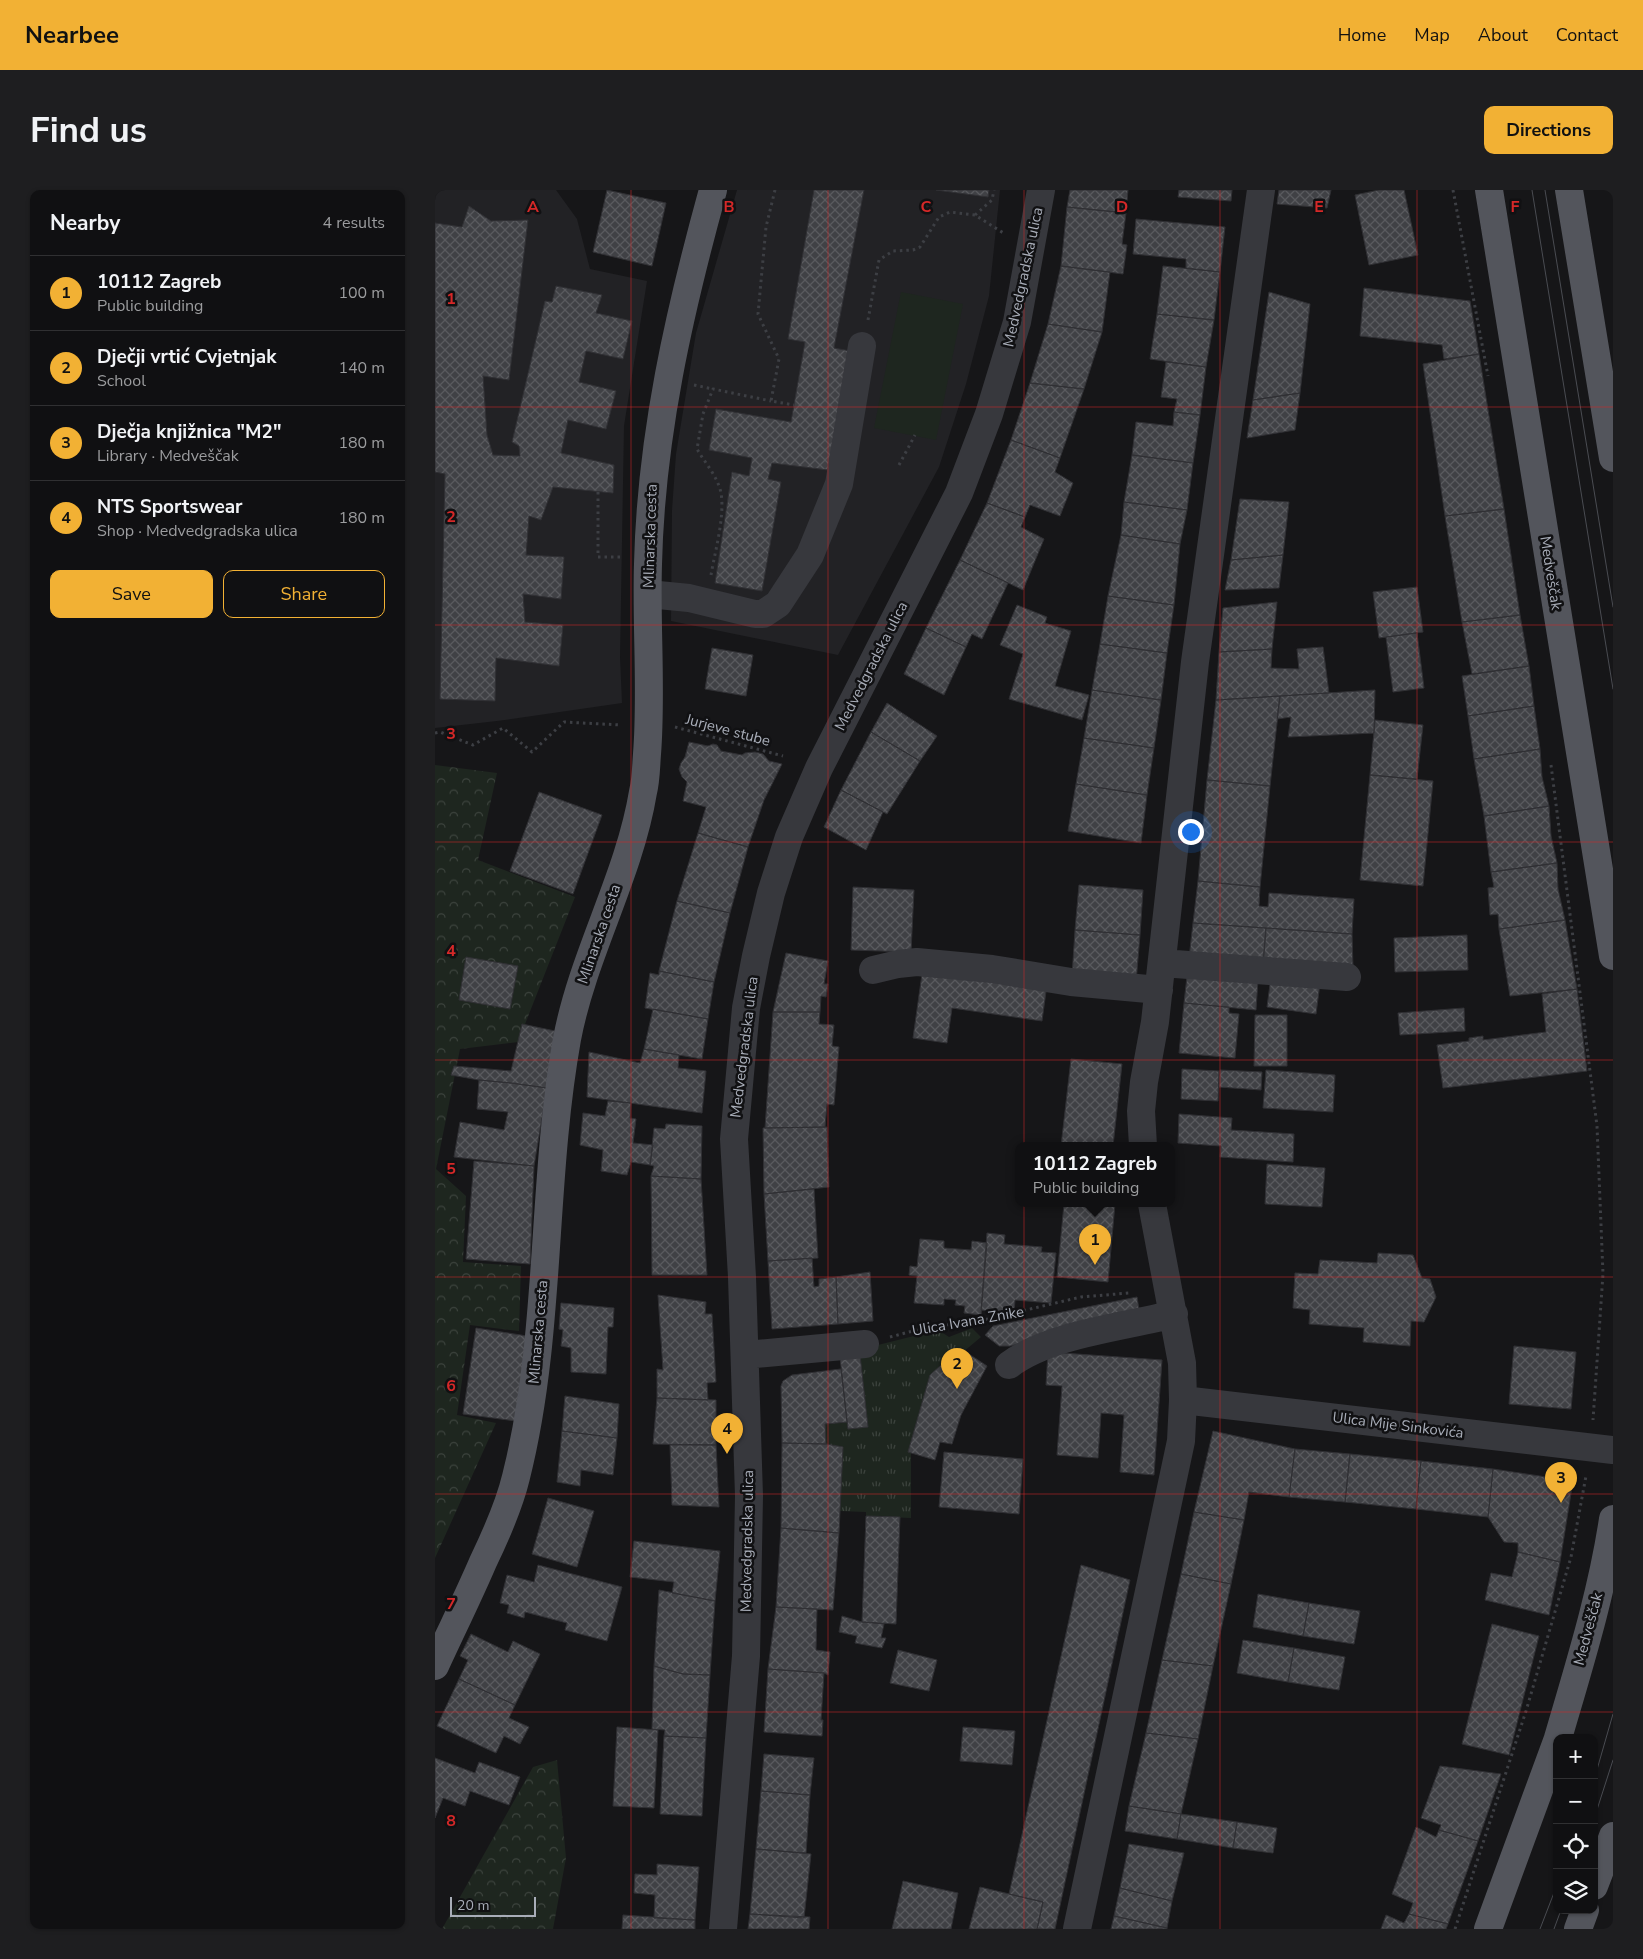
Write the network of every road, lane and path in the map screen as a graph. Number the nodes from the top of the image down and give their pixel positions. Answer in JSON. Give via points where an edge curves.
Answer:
{"nodes":[{"id":1,"x":713,"y":190,"type":"edge"},
{"id":2,"x":775,"y":190,"type":"edge"},
{"id":3,"x":994,"y":190,"type":"edge"},
{"id":4,"x":1041,"y":190,"type":"edge"},
{"id":5,"x":1261,"y":190,"type":"edge"},
{"id":6,"x":1453,"y":190,"type":"edge"},
{"id":7,"x":1489,"y":190,"type":"edge"},
{"id":8,"x":1569,"y":190,"type":"edge"},
{"id":9,"x":975,"y":215,"type":"junction"},
{"id":10,"x":1007,"y":236,"type":"dead end"},
{"id":11,"x":862,"y":346,"type":"joint"},
{"id":12,"x":1489,"y":385,"type":"dead end"},
{"id":13,"x":771,"y":401,"type":"junction"},
{"id":14,"x":794,"y":405,"type":"dead end"},
{"id":15,"x":915,"y":435,"type":"dead end"},
{"id":16,"x":1613,"y":458,"type":"edge"},
{"id":17,"x":899,"y":465,"type":"dead end"},
{"id":18,"x":598,"y":492,"type":"dead end"},
{"id":19,"x":623,"y":551,"type":"dead end"},
{"id":20,"x":648,"y":594,"type":"junction"},
{"id":21,"x":707,"y":602,"type":"junction"},
{"id":22,"x":631,"y":725,"type":"dead end"},
{"id":23,"x":667,"y":725,"type":"dead end"},
{"id":24,"x":435,"y":733,"type":"edge"},
{"id":25,"x":783,"y":756,"type":"dead end"},
{"id":26,"x":1550,"y":756,"type":"dead end"},
{"id":27,"x":1613,"y":956,"type":"edge"},
{"id":28,"x":1162,"y":963,"type":"junction"},
{"id":29,"x":873,"y":970,"type":"dead end"},
{"id":30,"x":1347,"y":977,"type":"dead end"},
{"id":31,"x":1159,"y":990,"type":"junction"},
{"id":32,"x":1143,"y":1142,"type":"edge"},
{"id":33,"x":1153,"y":1207,"type":"edge"},
{"id":34,"x":1137,"y":1292,"type":"dead end"},
{"id":35,"x":1173,"y":1314,"type":"junction"},
{"id":36,"x":865,"y":1344,"type":"joint"},
{"id":37,"x":745,"y":1355,"type":"junction"},
{"id":38,"x":1009,"y":1365,"type":"dead end"},
{"id":39,"x":1183,"y":1400,"type":"junction"},
{"id":40,"x":1593,"y":1423,"type":"dead end"},
{"id":41,"x":1613,"y":1450,"type":"edge"},
{"id":42,"x":1586,"y":1474,"type":"dead end"},
{"id":43,"x":1613,"y":1519,"type":"edge"},
{"id":44,"x":435,"y":1666,"type":"edge"},
{"id":45,"x":1558,"y":1734,"type":"edge"},
{"id":46,"x":1553,"y":1750,"type":"edge"},
{"id":47,"x":1613,"y":1836,"type":"edge"},
{"id":48,"x":1598,"y":1875,"type":"edge"},
{"id":49,"x":1584,"y":1914,"type":"edge"},
{"id":50,"x":723,"y":1929,"type":"edge"},
{"id":51,"x":1077,"y":1929,"type":"edge"},
{"id":52,"x":1455,"y":1929,"type":"edge"},
{"id":53,"x":1488,"y":1929,"type":"edge"},
{"id":54,"x":1578,"y":1929,"type":"edge"}],
"edges":[{"from":1,"to":20,"type":"main road","name":"Mlinarska cesta","via":[[666,385],[652,478]]},
{"from":2,"to":13,"type":"path","via":[[766,227],[758,314],[779,359]]},
{"from":3,"to":9,"type":"path","via":[[992,200]]},
{"from":4,"to":37,"type":"street","name":"Medvedgradska ulica","via":[[1017,322],[989,414],[959,492],[819,768],[789,837],[771,893],[746,1008],[734,1139]]},
{"from":5,"to":28,"type":"street","via":[[1195,662]]},
{"from":6,"to":12,"type":"path"},
{"from":7,"to":27,"type":"main road","name":"Medveščak"},
{"from":8,"to":16,"type":"main road"},
{"from":9,"to":10,"type":"path"},
{"from":9,"to":11,"type":"path","via":[[951,212],[939,217],[920,247],[893,251],[879,260]]},
{"from":11,"to":21,"type":"street","via":[[839,484],[810,555],[778,604],[769,612],[755,614]]},
{"from":13,"to":14,"type":"path"},
{"from":13,"to":21,"type":"path","via":[[713,389],[703,414],[697,449],[716,480],[722,507]]},
{"from":15,"to":17,"type":"path"},
{"from":18,"to":19,"type":"path","via":[[597,557],[623,558]]},
{"from":20,"to":21,"type":"street"},
{"from":20,"to":44,"type":"main road","name":"Mlinarska cesta","via":[[649,726],[643,792],[629,847],[579,989],[568,1036],[553,1139],[532,1407],[515,1482],[495,1536]]},
{"from":22,"to":24,"type":"path","via":[[565,722],[532,752],[503,728],[473,745]]},
{"from":23,"to":25,"type":"path","name":"Jurjeve stube"},
{"from":26,"to":40,"type":"path","via":[[1597,1126],[1603,1274]]},
{"from":28,"to":30,"type":"street"},
{"from":28,"to":31,"type":"street"},
{"from":29,"to":31,"type":"street","via":[[917,962]]},
{"from":31,"to":32,"type":"street","via":[[1144,1082]]},
{"from":33,"to":35,"type":"street"},
{"from":34,"to":36,"type":"path","name":"Ulica Ivana Znike","via":[[1081,1297],[971,1323],[933,1326]]},
{"from":35,"to":38,"type":"street","via":[[1059,1341],[1023,1355]]},
{"from":35,"to":39,"type":"street","via":[[1182,1362]]},
{"from":36,"to":37,"type":"street"},
{"from":37,"to":50,"type":"street","name":"Medvedgradska ulica","via":[[749,1496],[746,1656]]},
{"from":39,"to":41,"type":"street","name":"Ulica Mije Sinkovića"},
{"from":39,"to":51,"type":"street","via":[[1176,1468]]},
{"from":42,"to":52,"type":"path","via":[[1571,1557],[1526,1711]]},
{"from":43,"to":45,"type":"main road","name":"Medveščak","via":[[1589,1628]]},
{"from":46,"to":53,"type":"main road","name":"Medveščak"},
{"from":47,"to":48,"type":"main road"},
{"from":49,"to":54,"type":"main road"}]}
